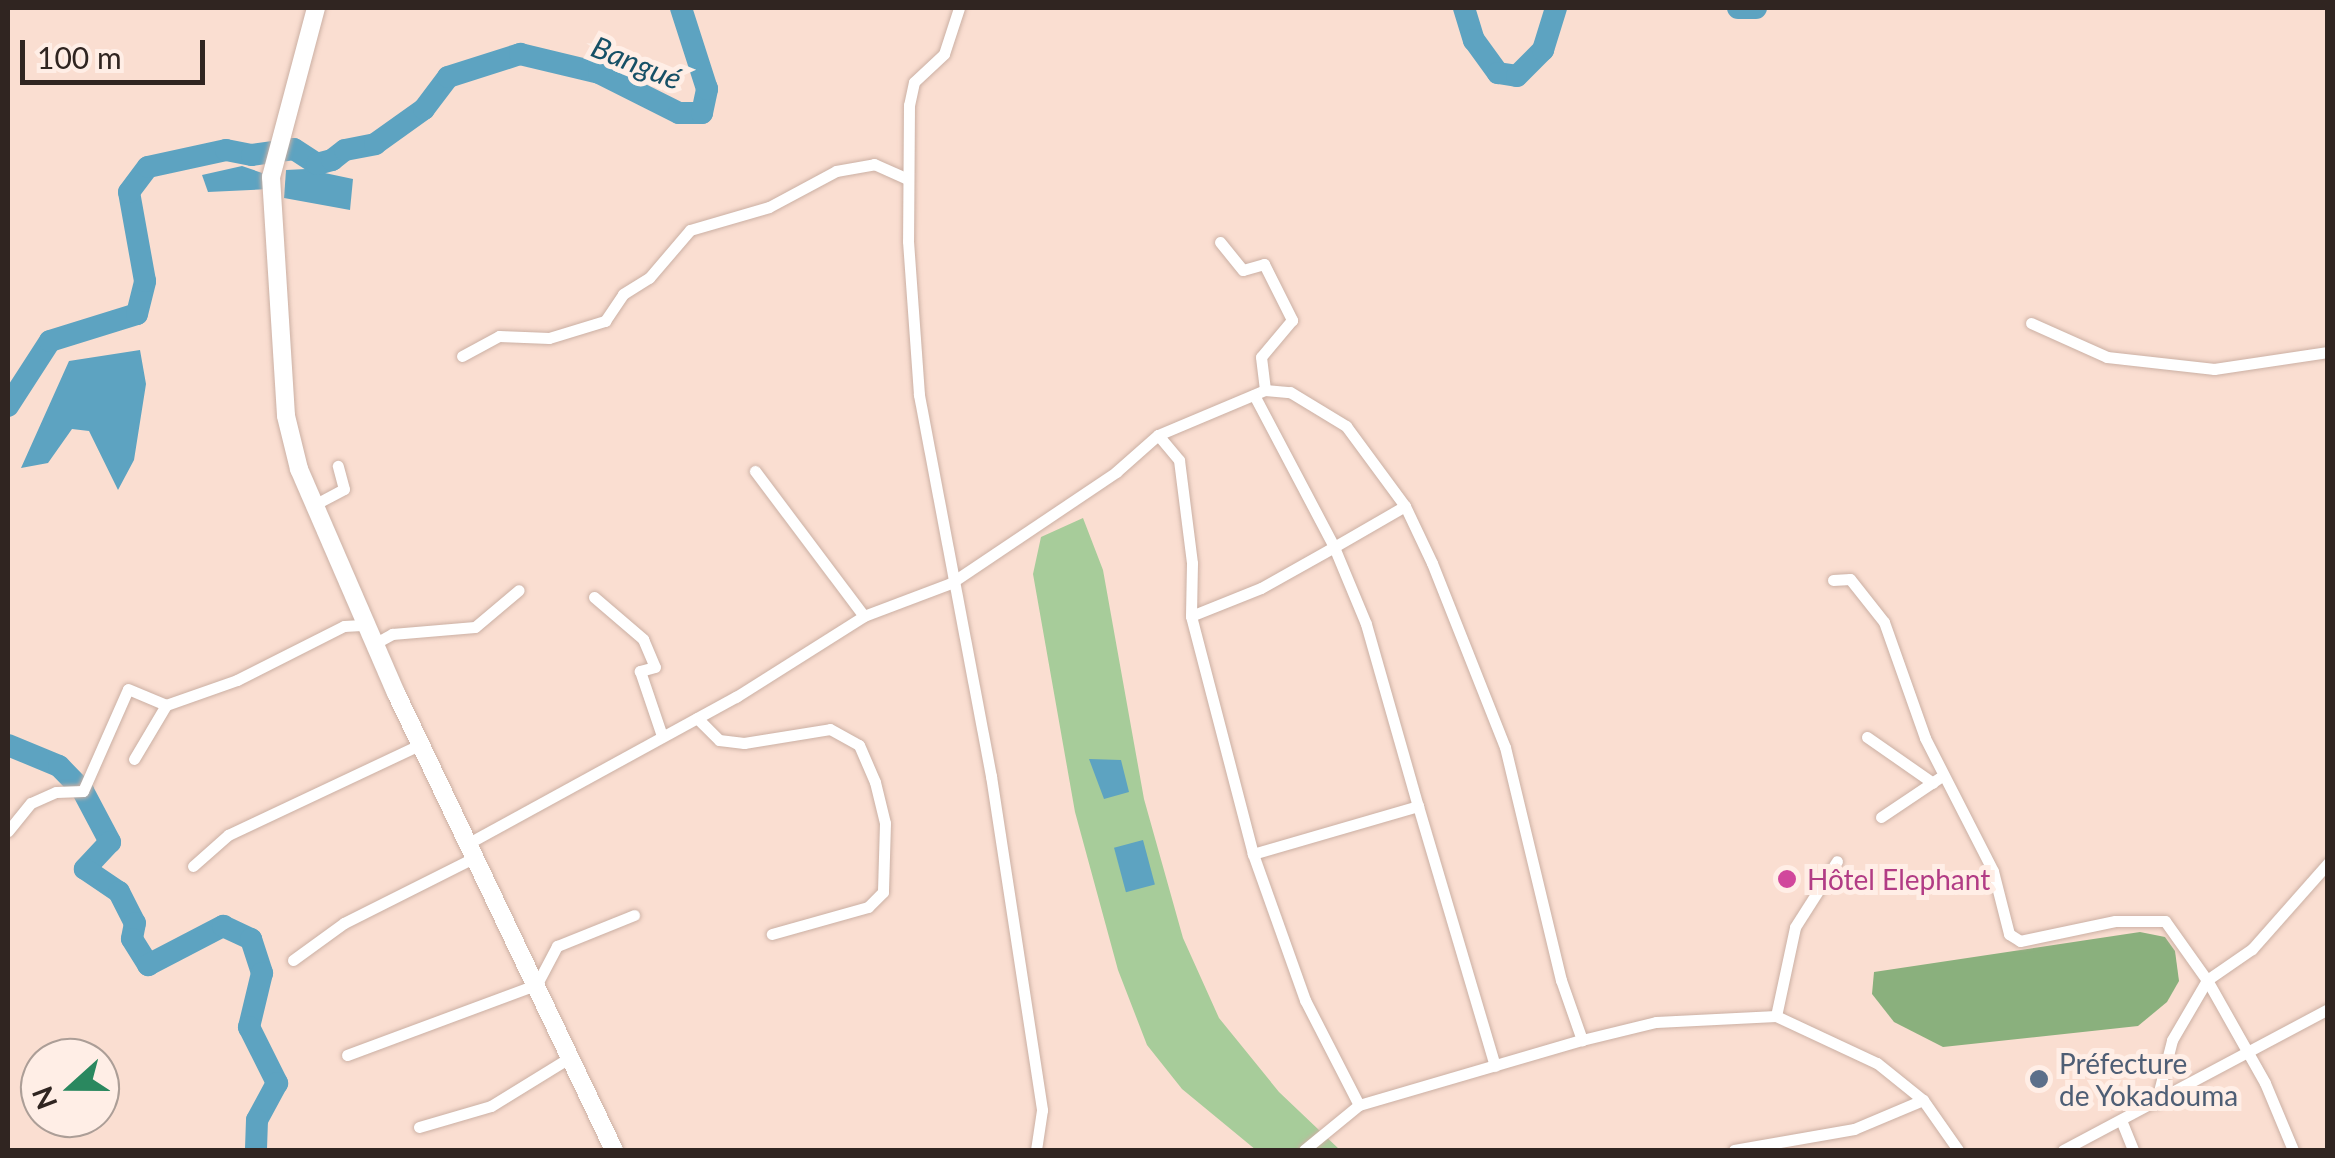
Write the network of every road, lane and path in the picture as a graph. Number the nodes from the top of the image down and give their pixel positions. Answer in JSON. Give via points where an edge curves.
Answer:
{"nodes":[{"id":1,"x":316,"y":8,"type":"edge"},
{"id":2,"x":959,"y":8,"type":"edge"},
{"id":3,"x":907,"y":180,"type":"junction"},
{"id":4,"x":1220,"y":242,"type":"dead end"},
{"id":5,"x":2031,"y":322,"type":"dead end"},
{"id":6,"x":2328,"y":352,"type":"edge"},
{"id":7,"x":462,"y":356,"type":"dead end"},
{"id":8,"x":1260,"y":392,"type":"junction"},
{"id":9,"x":1158,"y":435,"type":"junction"},
{"id":10,"x":338,"y":466,"type":"dead end"},
{"id":11,"x":755,"y":471,"type":"dead end"},
{"id":12,"x":312,"y":506,"type":"junction"},
{"id":13,"x":1405,"y":506,"type":"junction"},
{"id":14,"x":1334,"y":547,"type":"junction"},
{"id":15,"x":1833,"y":580,"type":"dead end"},
{"id":16,"x":951,"y":583,"type":"junction"},
{"id":17,"x":519,"y":590,"type":"dead end"},
{"id":18,"x":594,"y":597,"type":"dead end"},
{"id":19,"x":864,"y":616,"type":"junction"},
{"id":20,"x":1191,"y":616,"type":"junction"},
{"id":21,"x":366,"y":626,"type":"junction"},
{"id":22,"x":374,"y":644,"type":"junction"},
{"id":23,"x":166,"y":705,"type":"junction"},
{"id":24,"x":697,"y":718,"type":"junction"},
{"id":25,"x":662,"y":736,"type":"junction"},
{"id":26,"x":1867,"y":737,"type":"dead end"},
{"id":27,"x":421,"y":744,"type":"junction"},
{"id":28,"x":134,"y":759,"type":"dead end"},
{"id":29,"x":1937,"y":779,"type":"junction"},
{"id":30,"x":1418,"y":806,"type":"junction"},
{"id":31,"x":1880,"y":817,"type":"dead end"},
{"id":32,"x":8,"y":831,"type":"edge"},
{"id":33,"x":470,"y":851,"type":"junction"},
{"id":34,"x":1253,"y":854,"type":"junction"},
{"id":35,"x":1837,"y":861,"type":"dead end"},
{"id":36,"x":2328,"y":864,"type":"edge"},
{"id":37,"x":193,"y":866,"type":"dead end"},
{"id":38,"x":634,"y":915,"type":"dead end"},
{"id":39,"x":772,"y":934,"type":"dead end"},
{"id":40,"x":293,"y":960,"type":"dead end"},
{"id":41,"x":2207,"y":980,"type":"junction"},
{"id":42,"x":538,"y":982,"type":"junction"},
{"id":43,"x":2328,"y":1009,"type":"edge"},
{"id":44,"x":1776,"y":1016,"type":"junction"},
{"id":45,"x":1582,"y":1040,"type":"junction"},
{"id":46,"x":2248,"y":1053,"type":"junction"},
{"id":47,"x":347,"y":1055,"type":"dead end"},
{"id":48,"x":569,"y":1058,"type":"junction"},
{"id":49,"x":1495,"y":1066,"type":"junction"},
{"id":50,"x":1923,"y":1100,"type":"junction"},
{"id":51,"x":2156,"y":1103,"type":"junction"},
{"id":52,"x":1359,"y":1105,"type":"junction"},
{"id":53,"x":2121,"y":1120,"type":"junction"},
{"id":54,"x":420,"y":1127,"type":"dead end"},
{"id":55,"x":614,"y":1150,"type":"edge"},
{"id":56,"x":1036,"y":1150,"type":"edge"},
{"id":57,"x":1304,"y":1150,"type":"edge"},
{"id":58,"x":1734,"y":1150,"type":"edge"},
{"id":59,"x":1958,"y":1150,"type":"edge"},
{"id":60,"x":2063,"y":1150,"type":"edge"},
{"id":61,"x":2133,"y":1150,"type":"edge"},
{"id":62,"x":2292,"y":1150,"type":"edge"}],
"edges":[{"from":1,"to":12,"type":"main road","via":[[271,177],[286,416]]},
{"from":2,"to":3,"type":"street","via":[[944,54],[914,82]]},
{"from":3,"to":7,"type":"street","via":[[874,164],[836,171],[769,208],[690,230],[648,278],[623,294],[605,321],[549,338],[499,336]]},
{"from":3,"to":16,"type":"street","via":[[919,395]]},
{"from":4,"to":8,"type":"street","via":[[1243,270],[1264,264],[1292,320],[1261,357]]},
{"from":5,"to":6,"type":"street","via":[[2107,357],[2214,369]]},
{"from":8,"to":9,"type":"street"},
{"from":8,"to":13,"type":"street","via":[[1307,397],[1329,411]]},
{"from":8,"to":14,"type":"street"},
{"from":9,"to":16,"type":"street","via":[[1116,472]]},
{"from":9,"to":20,"type":"street","via":[[1179,460],[1192,563]]},
{"from":10,"to":12,"type":"street","via":[[344,490]]},
{"from":11,"to":19,"type":"street"},
{"from":12,"to":21,"type":"main road"},
{"from":13,"to":14,"type":"street"},
{"from":13,"to":45,"type":"street","via":[[1505,747],[1560,980]]},
{"from":14,"to":20,"type":"street"},
{"from":14,"to":30,"type":"street","via":[[1366,624]]},
{"from":15,"to":29,"type":"street","via":[[1850,579],[1884,622]]},
{"from":16,"to":19,"type":"street"},
{"from":16,"to":56,"type":"street","via":[[970,656],[1042,1110]]},
{"from":17,"to":22,"type":"street","via":[[475,627],[392,634]]},
{"from":18,"to":25,"type":"street","via":[[643,639],[655,667],[640,671]]},
{"from":19,"to":24,"type":"street"},
{"from":20,"to":34,"type":"street"},
{"from":21,"to":22,"type":"main road"},
{"from":21,"to":23,"type":"street","via":[[326,634],[238,680]]},
{"from":22,"to":27,"type":"main road"},
{"from":23,"to":28,"type":"street"},
{"from":23,"to":32,"type":"street","via":[[128,689],[83,792],[56,792],[31,804]]},
{"from":24,"to":25,"type":"street"},
{"from":24,"to":39,"type":"street","via":[[719,740],[744,743],[830,729],[859,745],[875,782],[885,823],[884,892],[868,907]]},
{"from":25,"to":33,"type":"street"},
{"from":26,"to":29,"type":"street"},
{"from":27,"to":33,"type":"main road"},
{"from":27,"to":37,"type":"street","via":[[228,835]]},
{"from":29,"to":31,"type":"street"},
{"from":29,"to":41,"type":"street","via":[[1993,871],[2010,934],[2020,941],[2114,921],[2164,921]]},
{"from":30,"to":34,"type":"street"},
{"from":30,"to":49,"type":"street"},
{"from":33,"to":40,"type":"street"},
{"from":33,"to":42,"type":"main road"},
{"from":34,"to":52,"type":"street","via":[[1305,1000]]},
{"from":35,"to":44,"type":"street","via":[[1795,927]]},
{"from":36,"to":41,"type":"street","via":[[2252,949]]},
{"from":38,"to":42,"type":"street","via":[[557,946]]},
{"from":41,"to":46,"type":"street"},
{"from":41,"to":51,"type":"street","via":[[2172,1040]]},
{"from":42,"to":47,"type":"street"},
{"from":42,"to":48,"type":"main road"},
{"from":43,"to":46,"type":"street"},
{"from":44,"to":45,"type":"street","via":[[1656,1022]]},
{"from":44,"to":50,"type":"street","via":[[1877,1063]]},
{"from":45,"to":49,"type":"street"},
{"from":46,"to":51,"type":"street"},
{"from":46,"to":62,"type":"street"},
{"from":48,"to":54,"type":"street","via":[[491,1106]]},
{"from":48,"to":55,"type":"main road"},
{"from":49,"to":52,"type":"street"},
{"from":50,"to":58,"type":"street","via":[[1854,1129]]},
{"from":50,"to":59,"type":"street"},
{"from":51,"to":53,"type":"street"},
{"from":52,"to":57,"type":"street"},
{"from":53,"to":60,"type":"street"},
{"from":53,"to":61,"type":"street"}]}
